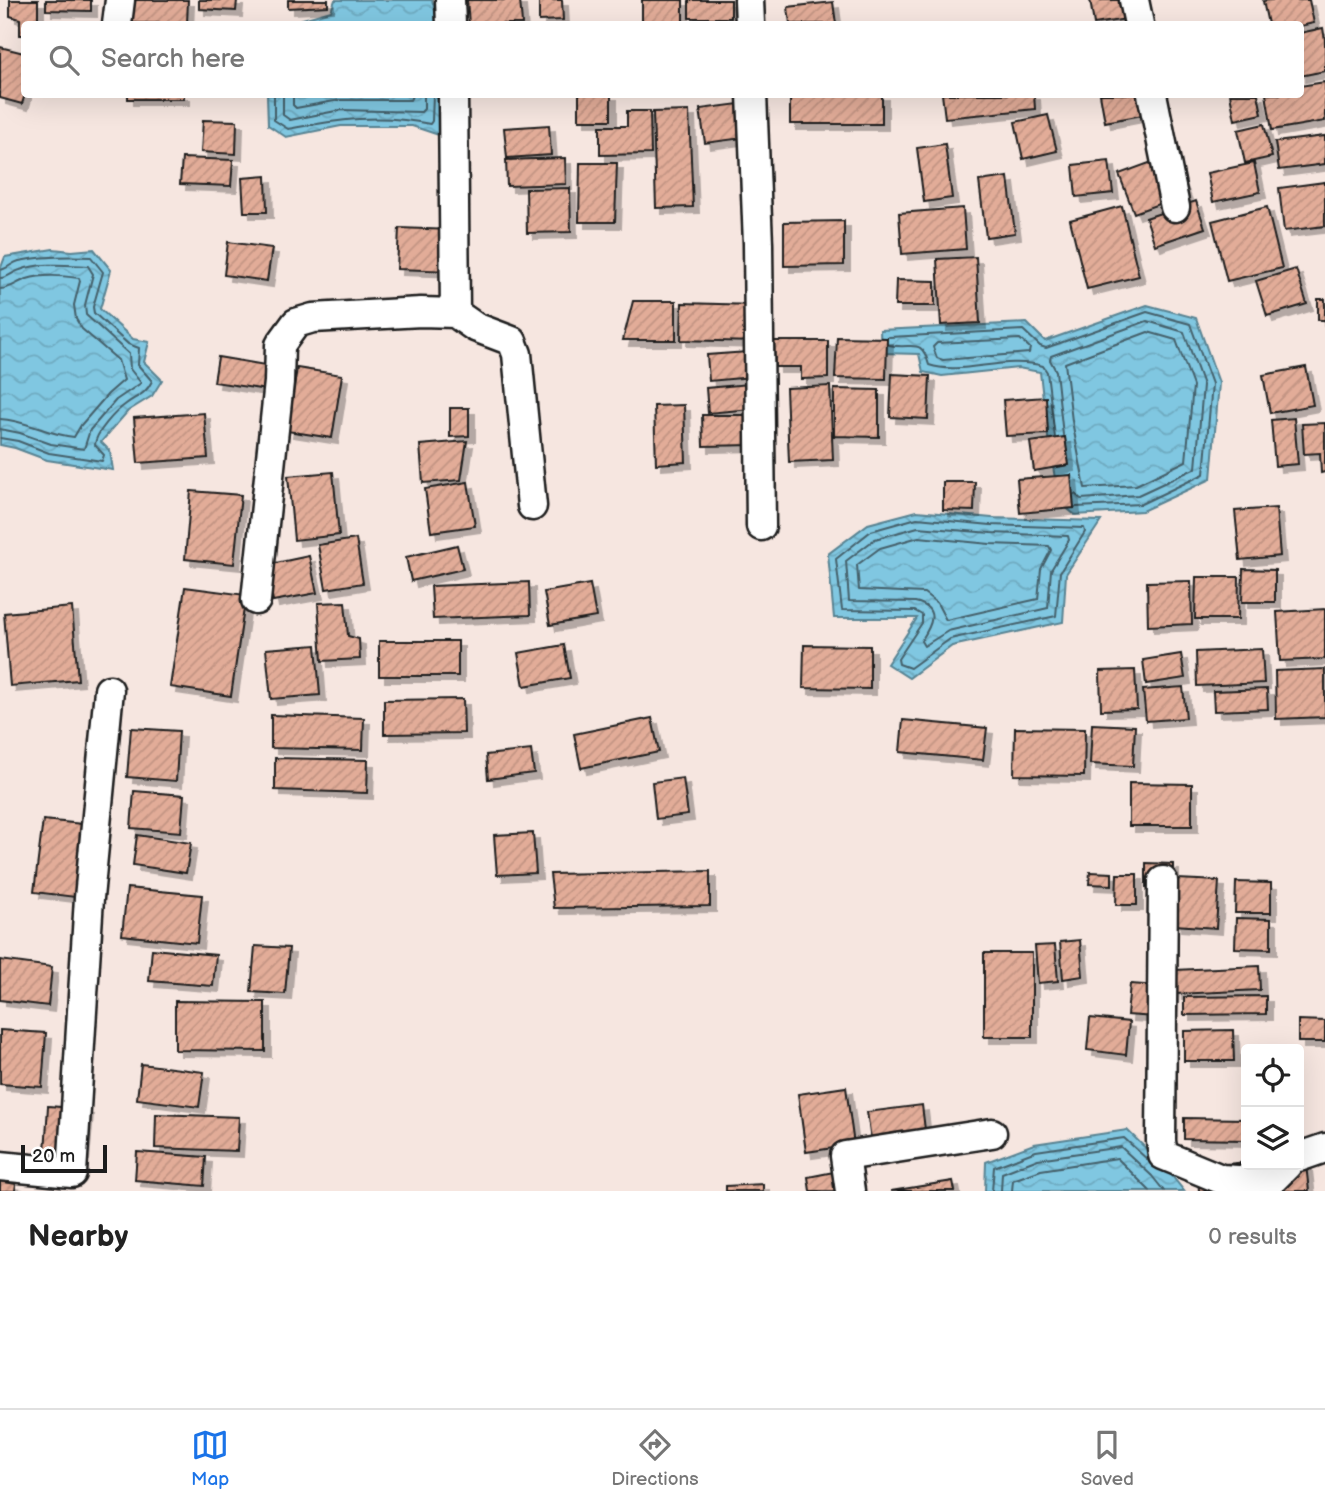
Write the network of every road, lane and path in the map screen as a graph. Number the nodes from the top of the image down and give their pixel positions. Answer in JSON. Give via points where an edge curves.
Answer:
{"nodes":[{"id":1,"x":120,"y":0,"type":"edge"},
{"id":2,"x":450,"y":0,"type":"edge"},
{"id":3,"x":749,"y":0,"type":"edge"},
{"id":4,"x":1134,"y":0,"type":"edge"},
{"id":5,"x":117,"y":21,"type":"edge"},
{"id":6,"x":451,"y":21,"type":"edge"},
{"id":7,"x":750,"y":21,"type":"edge"},
{"id":8,"x":1138,"y":21,"type":"edge"},
{"id":9,"x":453,"y":98,"type":"edge"},
{"id":10,"x":752,"y":98,"type":"edge"},
{"id":11,"x":1153,"y":98,"type":"edge"},
{"id":12,"x":1175,"y":207,"type":"dead end"},
{"id":13,"x":455,"y":313,"type":"junction"},
{"id":14,"x":532,"y":506,"type":"dead end"},
{"id":15,"x":761,"y":526,"type":"dead end"},
{"id":16,"x":256,"y":600,"type":"dead end"},
{"id":17,"x":109,"y":690,"type":"dead end"},
{"id":18,"x":1163,"y":881,"type":"dead end"},
{"id":19,"x":992,"y":1133,"type":"dead end"},
{"id":20,"x":1325,"y":1148,"type":"edge"},
{"id":21,"x":1304,"y":1155,"type":"edge"},
{"id":22,"x":0,"y":1166,"type":"edge"},
{"id":23,"x":1282,"y":1170,"type":"edge"},
{"id":24,"x":850,"y":1191,"type":"edge"}],
"edges":[{"from":1,"to":5,"type":"street"},
{"from":2,"to":6,"type":"street"},
{"from":3,"to":7,"type":"street"},
{"from":4,"to":8,"type":"street"},
{"from":9,"to":13,"type":"street"},
{"from":10,"to":15,"type":"street"},
{"from":11,"to":12,"type":"street"},
{"from":13,"to":14,"type":"street","via":[[475,327],[512,341]]},
{"from":13,"to":16,"type":"street","via":[[313,318],[296,323],[280,345]]},
{"from":17,"to":22,"type":"street","via":[[89,898],[72,1173]]},
{"from":18,"to":23,"type":"street","via":[[1163,1155],[1221,1179],[1270,1182]]},
{"from":19,"to":24,"type":"street","via":[[845,1156]]},
{"from":20,"to":21,"type":"street"}]}
